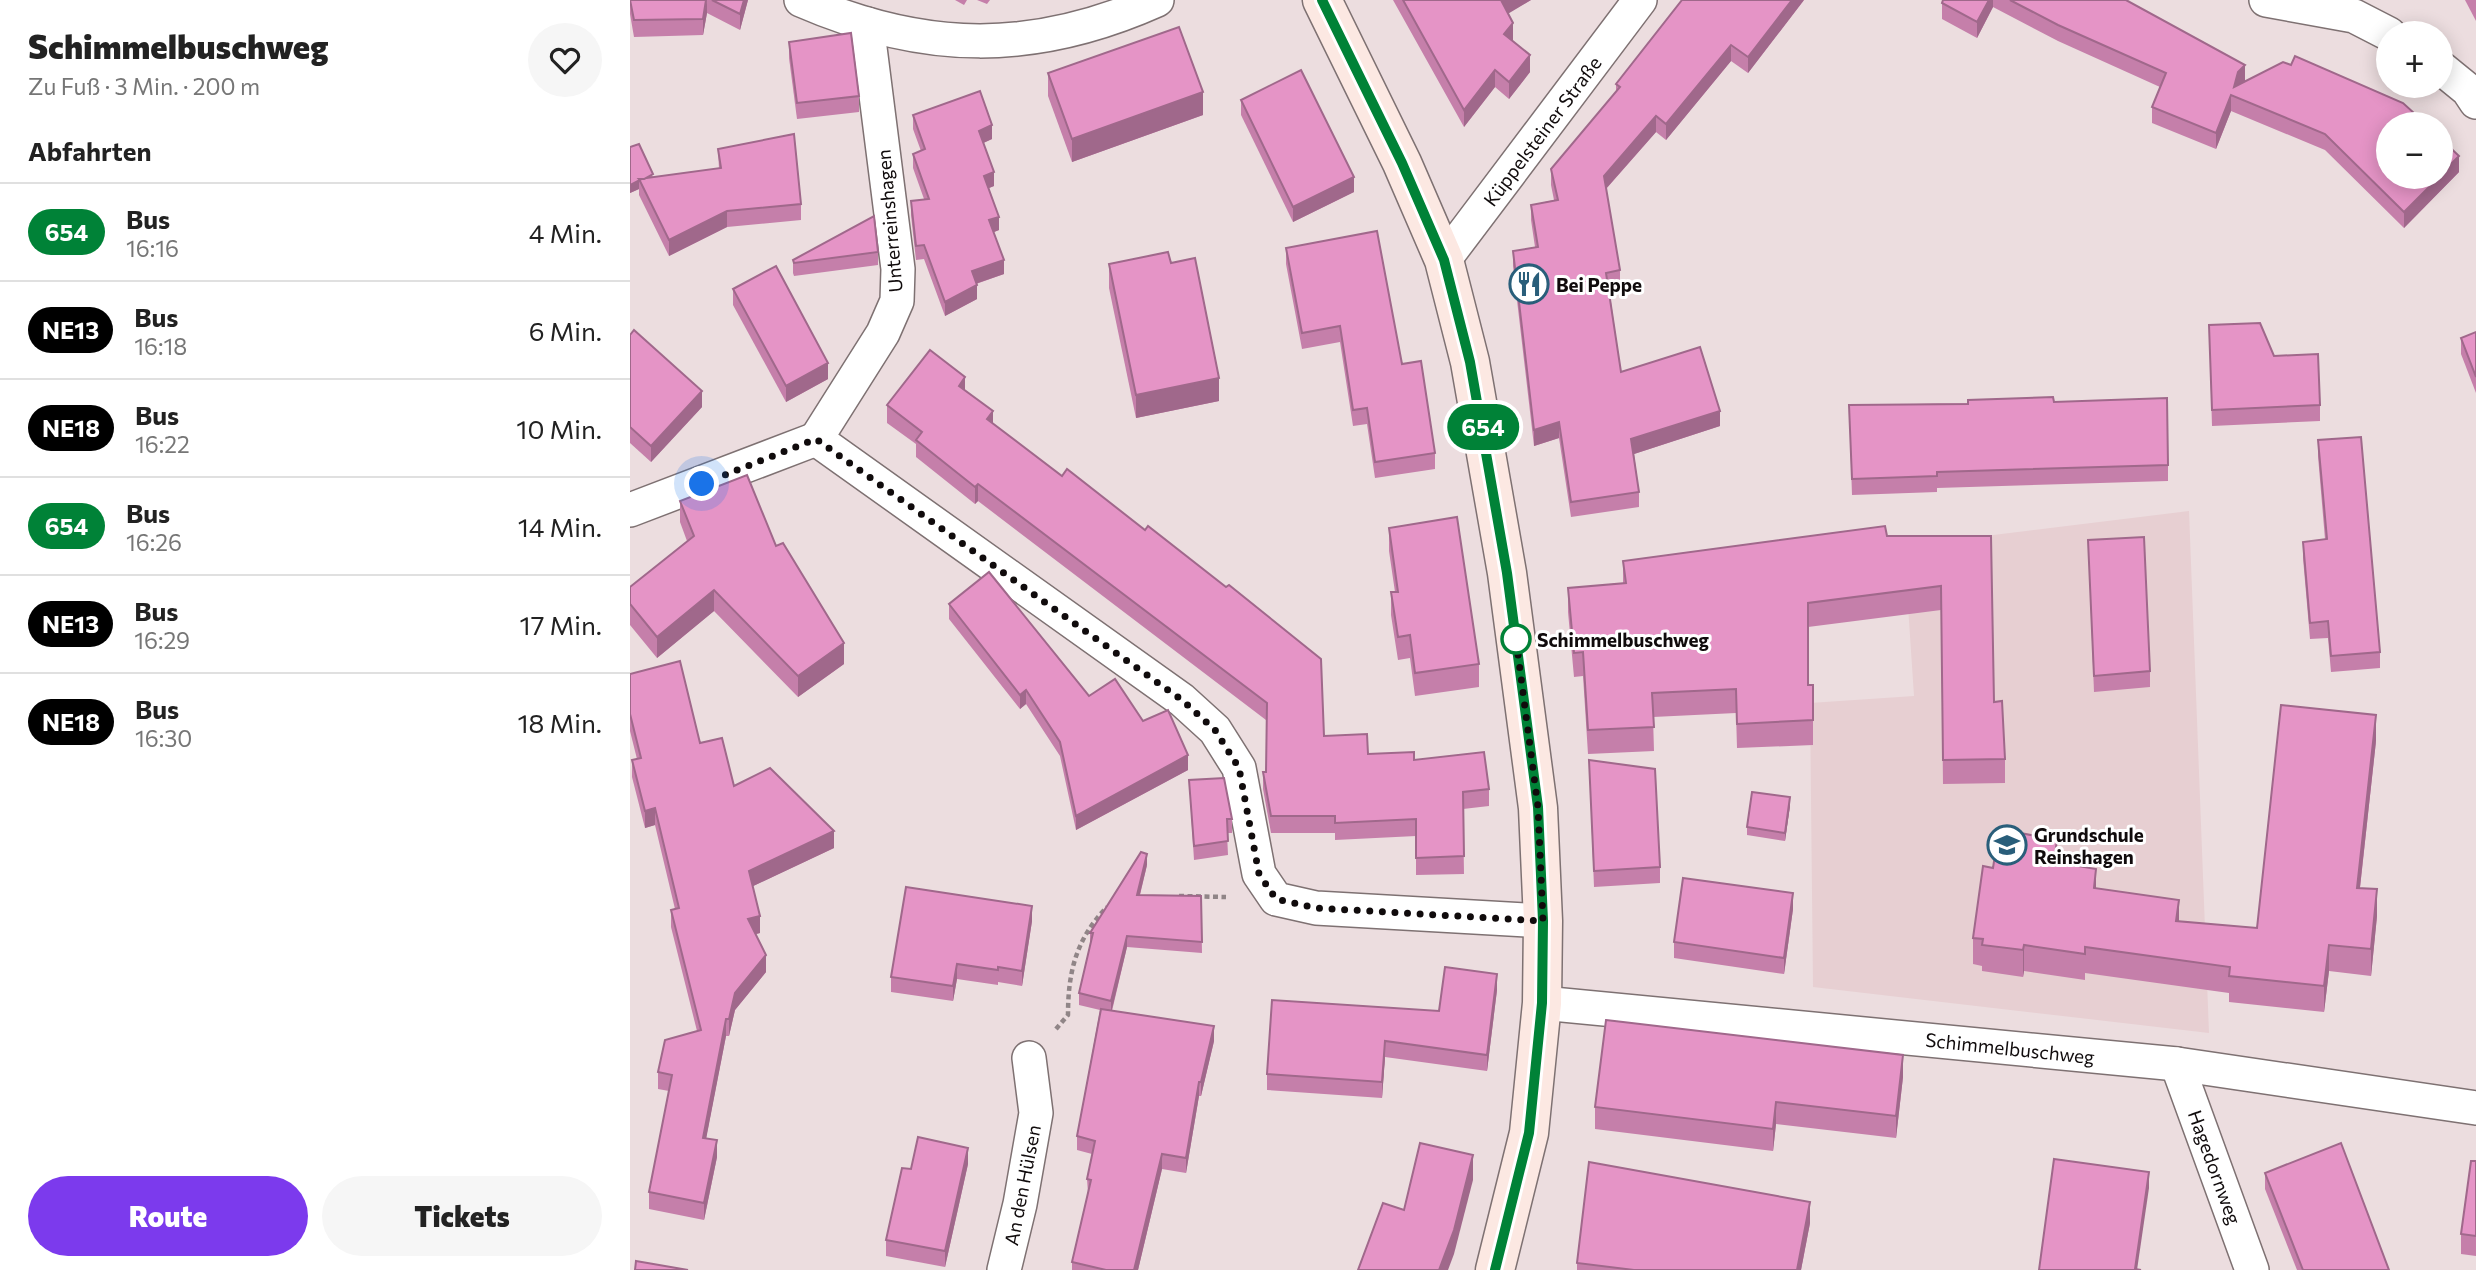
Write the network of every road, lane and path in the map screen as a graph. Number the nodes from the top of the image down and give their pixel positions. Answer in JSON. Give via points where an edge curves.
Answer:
{"nodes":[{"id":1,"x":801,"y":0,"type":"edge"},
{"id":2,"x":1157,"y":0,"type":"edge"},
{"id":3,"x":1322,"y":0,"type":"edge"},
{"id":4,"x":1640,"y":0,"type":"edge"},
{"id":5,"x":2266,"y":0,"type":"edge"},
{"id":6,"x":867,"y":24,"type":"junction"},
{"id":7,"x":2376,"y":27,"type":"edge"},
{"id":8,"x":2453,"y":78,"type":"edge"},
{"id":9,"x":2476,"y":102,"type":"edge"},
{"id":10,"x":1444,"y":260,"type":"junction"},
{"id":11,"x":816,"y":439,"type":"junction"},
{"id":12,"x":630,"y":510,"type":"edge"},
{"id":13,"x":1167,"y":896,"type":"edge"},
{"id":14,"x":1115,"y":899,"type":"edge"},
{"id":15,"x":1276,"y":899,"type":"junction"},
{"id":16,"x":1543,"y":921,"type":"junction"},
{"id":17,"x":1068,"y":993,"type":"dead end"},
{"id":18,"x":1542,"y":1003,"type":"junction"},
{"id":19,"x":1028,"y":1058,"type":"dead end"},
{"id":20,"x":2177,"y":1064,"type":"junction"},
{"id":21,"x":2476,"y":1108,"type":"edge"},
{"id":22,"x":1004,"y":1270,"type":"edge"},
{"id":23,"x":1495,"y":1270,"type":"edge"},
{"id":24,"x":2252,"y":1270,"type":"edge"}],
"edges":[{"from":1,"to":6,"type":"street"},
{"from":2,"to":6,"type":"street","via":[[1084,28],[1031,39],[958,40]]},
{"from":3,"to":10,"type":"main road"},
{"from":4,"to":10,"type":"street","name":"Küppelsteiner Straße"},
{"from":5,"to":7,"type":"street","via":[[2354,16]]},
{"from":6,"to":11,"type":"street","name":"Unterreinshagen","via":[[898,269],[897,301],[883,333]]},
{"from":8,"to":9,"type":"street"},
{"from":10,"to":16,"type":"main road","via":[[1470,362],[1507,573],[1538,807]]},
{"from":11,"to":12,"type":"street"},
{"from":11,"to":15,"type":"street","via":[[1182,700],[1215,730],[1239,768],[1259,874]]},
{"from":13,"to":15,"type":"path"},
{"from":14,"to":17,"type":"path","via":[[1091,924],[1077,949]]},
{"from":15,"to":16,"type":"street","via":[[1316,908]]},
{"from":16,"to":18,"type":"main road"},
{"from":18,"to":20,"type":"street","name":"Schimmelbuschweg"},
{"from":18,"to":23,"type":"main road","via":[[1529,1133]]},
{"from":19,"to":22,"type":"street","name":"An den Hülsen","via":[[1036,1113]]},
{"from":20,"to":21,"type":"street","name":"Schimmelbuschweg"},
{"from":20,"to":24,"type":"street","name":"Hagedornweg"}]}
